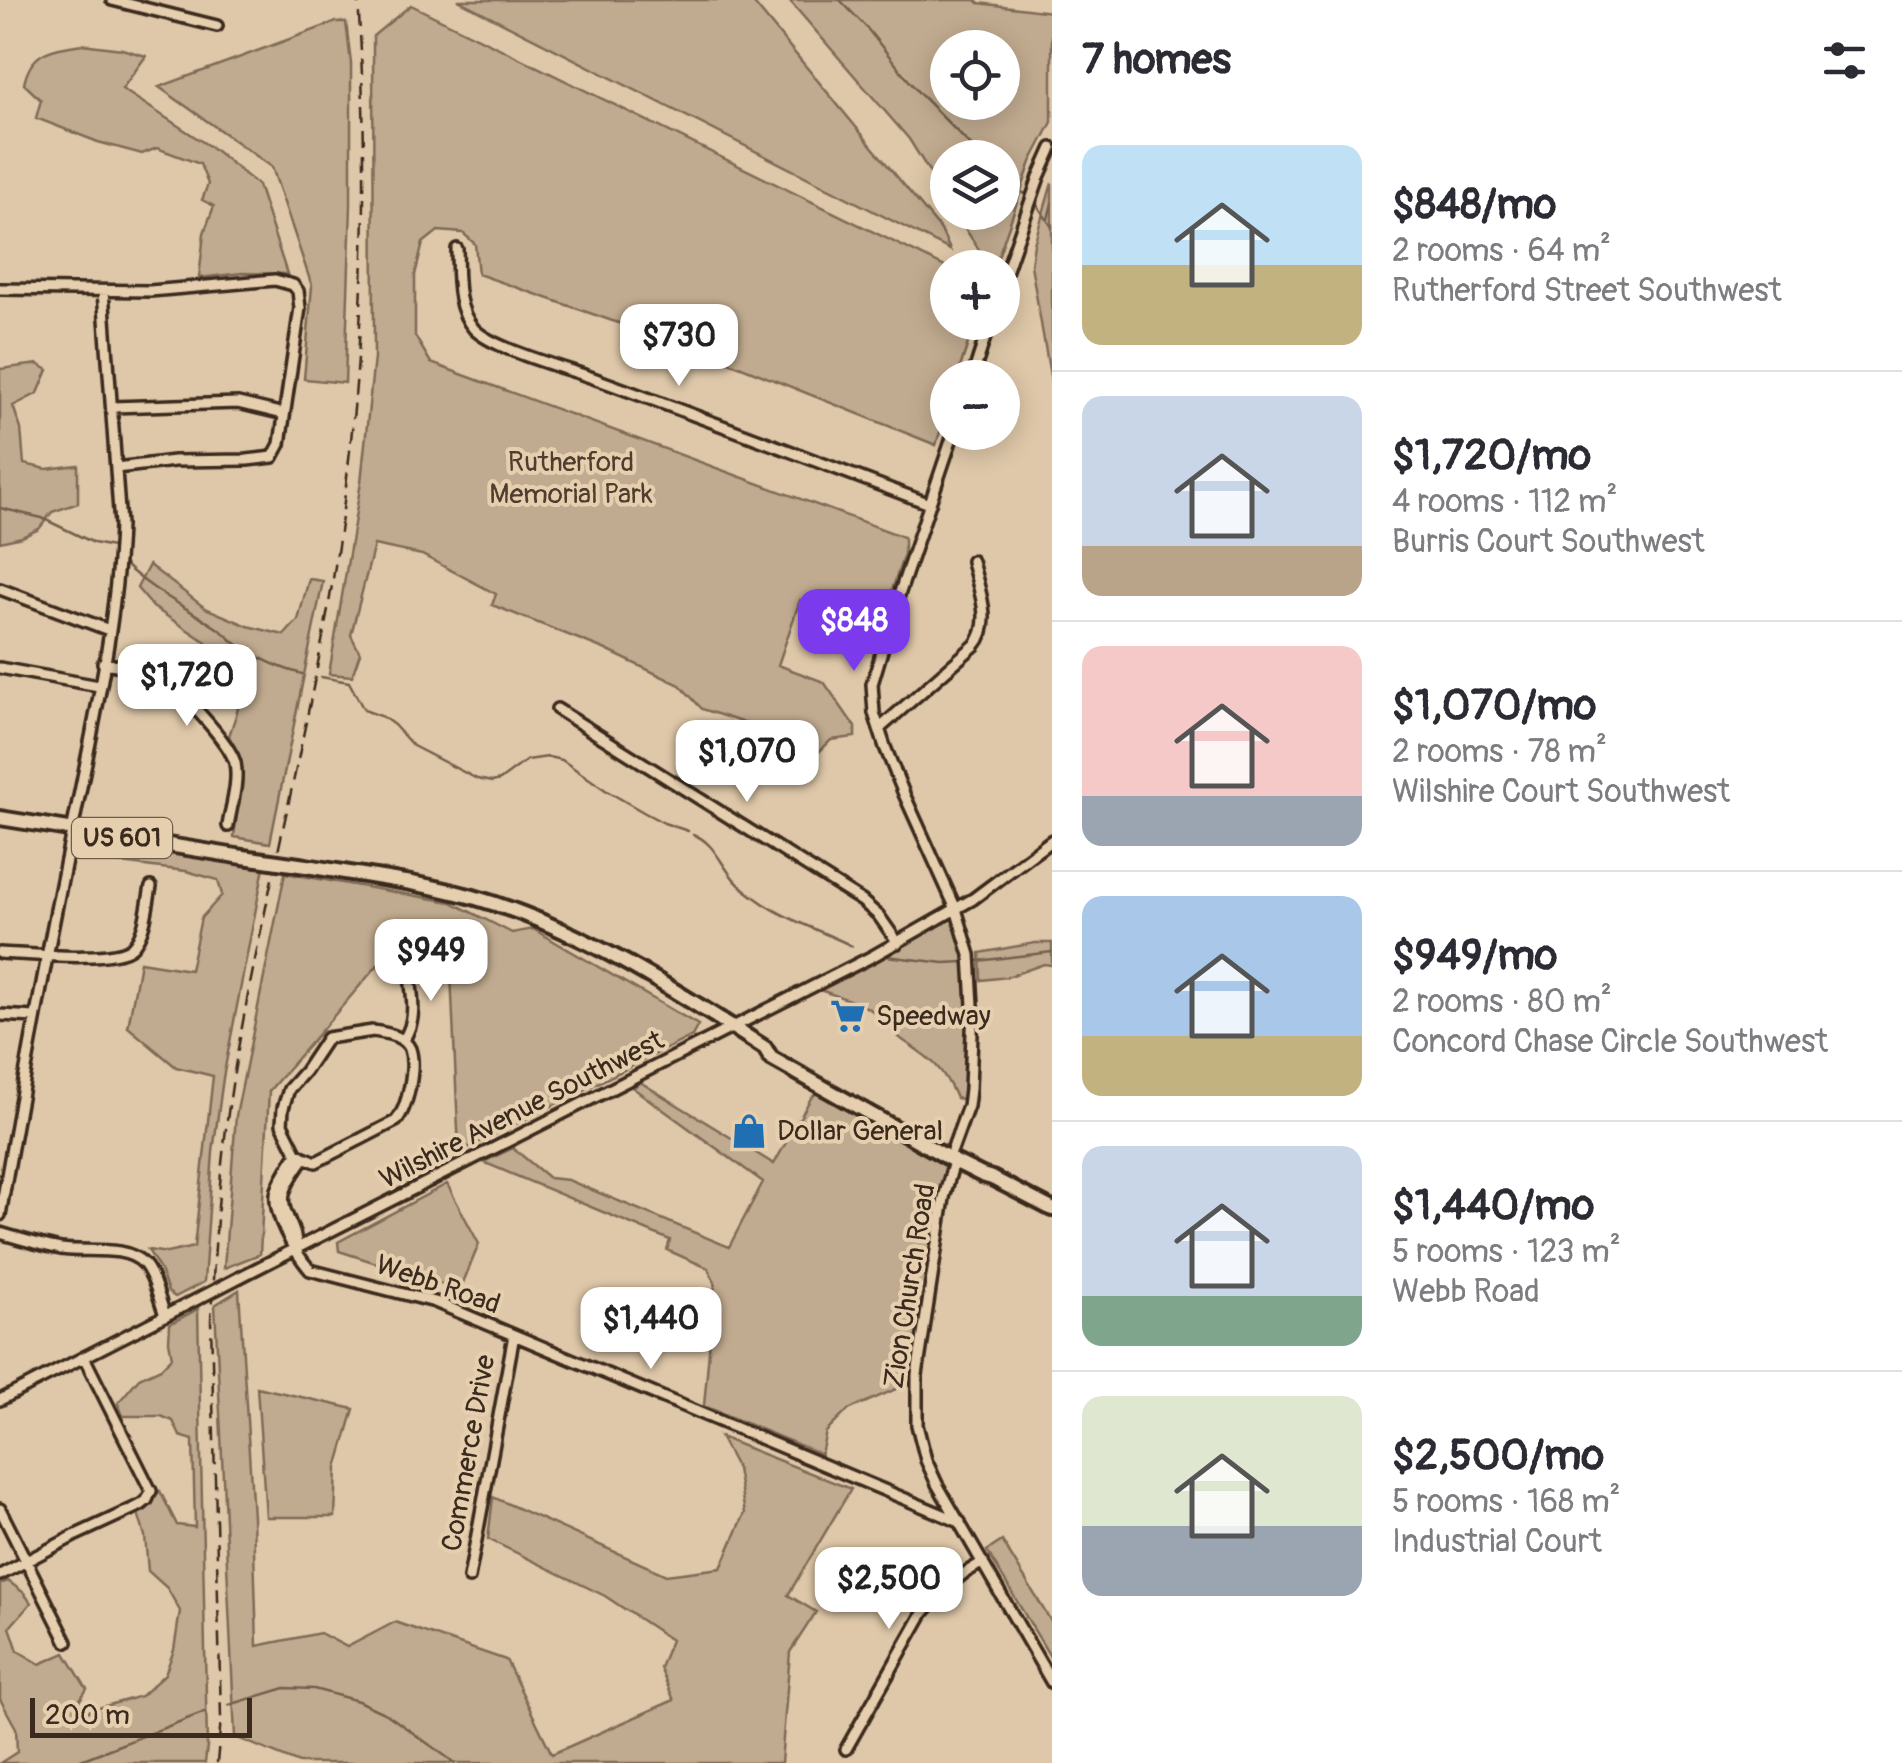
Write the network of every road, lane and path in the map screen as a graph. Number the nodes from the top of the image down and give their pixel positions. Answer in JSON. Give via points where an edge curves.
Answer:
{"nodes":[{"id":1,"x":112,"y":0,"type":"edge"},
{"id":2,"x":217,"y":26,"type":"dead end"},
{"id":3,"x":1052,"y":148,"type":"edge"},
{"id":4,"x":457,"y":249,"type":"dead end"},
{"id":5,"x":1014,"y":250,"type":"edge"},
{"id":6,"x":0,"y":289,"type":"edge"},
{"id":7,"x":103,"y":291,"type":"junction"},
{"id":8,"x":112,"y":407,"type":"junction"},
{"id":9,"x":284,"y":414,"type":"junction"},
{"id":10,"x":948,"y":450,"type":"edge"},
{"id":11,"x":116,"y":468,"type":"junction"},
{"id":12,"x":930,"y":504,"type":"junction"},
{"id":13,"x":972,"y":561,"type":"dead end"},
{"id":14,"x":0,"y":589,"type":"edge"},
{"id":15,"x":108,"y":630,"type":"junction"},
{"id":16,"x":103,"y":663,"type":"junction"},
{"id":17,"x":0,"y":668,"type":"edge"},
{"id":18,"x":99,"y":686,"type":"junction"},
{"id":19,"x":557,"y":710,"type":"dead end"},
{"id":20,"x":878,"y":729,"type":"junction"},
{"id":21,"x":0,"y":818,"type":"edge"},
{"id":22,"x":228,"y":826,"type":"dead end"},
{"id":23,"x":72,"y":830,"type":"junction"},
{"id":24,"x":1052,"y":840,"type":"edge"},
{"id":25,"x":151,"y":887,"type":"dead end"},
{"id":26,"x":956,"y":909,"type":"junction"},
{"id":27,"x":898,"y":943,"type":"junction"},
{"id":28,"x":0,"y":953,"type":"edge"},
{"id":29,"x":407,"y":953,"type":"dead end"},
{"id":30,"x":47,"y":954,"type":"junction"},
{"id":31,"x":0,"y":1015,"type":"edge"},
{"id":32,"x":35,"y":1016,"type":"junction"},
{"id":33,"x":734,"y":1028,"type":"junction"},
{"id":34,"x":403,"y":1040,"type":"junction"},
{"id":35,"x":300,"y":1156,"type":"junction"},
{"id":36,"x":953,"y":1156,"type":"junction"},
{"id":37,"x":1052,"y":1209,"type":"edge"},
{"id":38,"x":0,"y":1215,"type":"edge"},
{"id":39,"x":0,"y":1233,"type":"edge"},
{"id":40,"x":296,"y":1249,"type":"junction"},
{"id":41,"x":165,"y":1315,"type":"junction"},
{"id":42,"x":514,"y":1336,"type":"junction"},
{"id":43,"x":84,"y":1357,"type":"junction"},
{"id":44,"x":0,"y":1400,"type":"edge"},
{"id":45,"x":0,"y":1510,"type":"edge"},
{"id":46,"x":960,"y":1522,"type":"junction"},
{"id":47,"x":26,"y":1561,"type":"junction"},
{"id":48,"x":983,"y":1562,"type":"junction"},
{"id":49,"x":0,"y":1575,"type":"edge"},
{"id":50,"x":469,"y":1578,"type":"dead end"},
{"id":51,"x":67,"y":1642,"type":"dead end"},
{"id":52,"x":1052,"y":1683,"type":"edge"},
{"id":53,"x":846,"y":1749,"type":"dead end"}],
"edges":[{"from":1,"to":2,"type":"street"},
{"from":3,"to":5,"type":"street"},
{"from":4,"to":12,"type":"street","via":[[461,305],[484,338]]},
{"from":6,"to":7,"type":"street"},
{"from":7,"to":8,"type":"street"},
{"from":7,"to":9,"type":"street","via":[[260,281],[293,286],[300,308]]},
{"from":8,"to":9,"type":"street","via":[[238,404]]},
{"from":8,"to":11,"type":"street"},
{"from":9,"to":11,"type":"street","via":[[274,458]]},
{"from":10,"to":12,"type":"street","name":"Zion Church Road"},
{"from":11,"to":15,"type":"street","via":[[119,550]]},
{"from":12,"to":20,"type":"street","name":"Zion Church Road","via":[[875,670]]},
{"from":13,"to":20,"type":"street","via":[[984,634]]},
{"from":14,"to":15,"type":"street"},
{"from":15,"to":16,"type":"street"},
{"from":16,"to":18,"type":"street"},
{"from":16,"to":22,"type":"street","via":[[166,681],[232,754]]},
{"from":17,"to":18,"type":"street"},
{"from":18,"to":23,"type":"street"},
{"from":19,"to":27,"type":"street","via":[[850,892]]},
{"from":20,"to":26,"type":"street","name":"Zion Church Road"},
{"from":21,"to":23,"type":"highway","number":"US 601"},
{"from":23,"to":30,"type":"street"},
{"from":23,"to":33,"type":"highway","number":"US 601","bridge":true,"via":[[472,897],[587,942]]},
{"from":24,"to":26,"type":"street","name":"Wilshire Avenue Southwest"},
{"from":25,"to":30,"type":"street","via":[[128,950]]},
{"from":26,"to":27,"type":"street","name":"Wilshire Avenue Southwest"},
{"from":26,"to":36,"type":"street","name":"Zion Church Road","via":[[970,955],[973,1022],[968,1106]]},
{"from":27,"to":33,"type":"street","name":"Wilshire Avenue Southwest"},
{"from":28,"to":30,"type":"street"},
{"from":29,"to":34,"type":"street","via":[[413,1022]]},
{"from":30,"to":32,"type":"street"},
{"from":31,"to":32,"type":"street"},
{"from":32,"to":38,"type":"street"},
{"from":33,"to":36,"type":"highway","number":"US 601"},
{"from":33,"to":40,"type":"street","name":"Wilshire Avenue Southwest"},
{"from":34,"to":35,"type":"street","via":[[410,1048],[404,1112],[316,1162]]},
{"from":34,"to":35,"type":"street","via":[[373,1031],[327,1038],[284,1108],[282,1124]]},
{"from":35,"to":40,"type":"street","via":[[275,1200]]},
{"from":36,"to":37,"type":"highway","number":"US 601"},
{"from":36,"to":46,"type":"street","name":"Zion Church Road","via":[[915,1405],[926,1460]]},
{"from":39,"to":41,"type":"street","via":[[63,1249],[131,1255],[148,1270]]},
{"from":40,"to":41,"type":"street","name":"Wilshire Avenue Southwest","bridge":true},
{"from":40,"to":42,"type":"street","name":"Webb Road","via":[[317,1273],[434,1302]]},
{"from":41,"to":43,"type":"street","name":"Wilshire Avenue Southwest"},
{"from":42,"to":46,"type":"street","name":"Webb Road"},
{"from":42,"to":50,"type":"street","name":"Commerce Drive"},
{"from":43,"to":44,"type":"street","name":"Wilshire Avenue Southwest"},
{"from":43,"to":47,"type":"street","via":[[152,1491],[141,1506]]},
{"from":45,"to":47,"type":"street"},
{"from":46,"to":48,"type":"street","name":"Zion Church Road"},
{"from":47,"to":49,"type":"street"},
{"from":47,"to":51,"type":"street"},
{"from":48,"to":52,"type":"street","name":"Zion Church Road"},
{"from":48,"to":53,"type":"street","via":[[923,1613]]}]}
